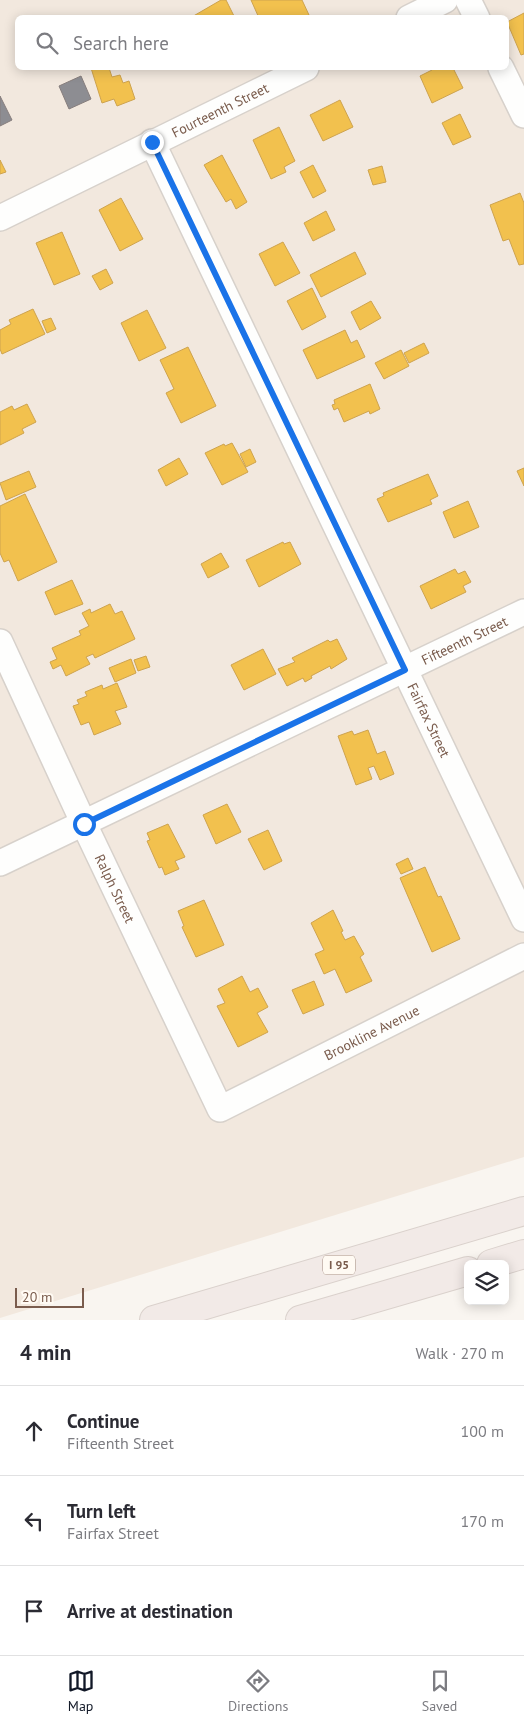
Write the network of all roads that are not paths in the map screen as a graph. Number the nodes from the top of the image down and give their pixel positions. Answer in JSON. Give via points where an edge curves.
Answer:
{"nodes":[{"id":1,"x":445,"y":0,"type":"edge"},
{"id":2,"x":468,"y":0,"type":"edge"},
{"id":3,"x":415,"y":15,"type":"edge"},
{"id":4,"x":475,"y":15,"type":"edge"},
{"id":5,"x":302,"y":70,"type":"edge"},
{"id":6,"x":502,"y":70,"type":"edge"},
{"id":7,"x":524,"y":115,"type":"edge"},
{"id":8,"x":152,"y":142,"type":"junction"},
{"id":9,"x":0,"y":218,"type":"edge"},
{"id":10,"x":524,"y":612,"type":"edge"},
{"id":11,"x":0,"y":642,"type":"edge"},
{"id":12,"x":405,"y":670,"type":"junction"},
{"id":13,"x":84,"y":824,"type":"junction"},
{"id":14,"x":0,"y":863,"type":"edge"},
{"id":15,"x":524,"y":919,"type":"edge"},
{"id":16,"x":524,"y":956,"type":"edge"},
{"id":17,"x":220,"y":1109,"type":"joint"},
{"id":18,"x":524,"y":1210,"type":"edge"},
{"id":19,"x":524,"y":1254,"type":"edge"},
{"id":20,"x":504,"y":1260,"type":"edge"},
{"id":21,"x":464,"y":1272,"type":"edge"},
{"id":22,"x":154,"y":1320,"type":"edge"},
{"id":23,"x":300,"y":1320,"type":"edge"}],
"edges":[{"from":1,"to":3,"type":"street"},
{"from":2,"to":4,"type":"street"},
{"from":5,"to":8,"type":"street","name":"Fourteenth Street"},
{"from":6,"to":7,"type":"street"},
{"from":8,"to":9,"type":"street","name":"Fourteenth Street"},
{"from":8,"to":12,"type":"street","name":"Fairfax Street"},
{"from":10,"to":12,"type":"street","name":"Fifteenth Street"},
{"from":11,"to":13,"type":"street","name":"Ralph Street"},
{"from":12,"to":13,"type":"street","name":"Fifteenth Street"},
{"from":12,"to":15,"type":"street","name":"Fairfax Street"},
{"from":13,"to":14,"type":"street","name":"Fifteenth Street"},
{"from":13,"to":17,"type":"street","name":"Ralph Street"},
{"from":16,"to":17,"type":"street","name":"Brookline Avenue"},
{"from":18,"to":22,"type":"highway","number":"I 95"},
{"from":19,"to":20,"type":"highway"},
{"from":21,"to":23,"type":"highway"}]}
